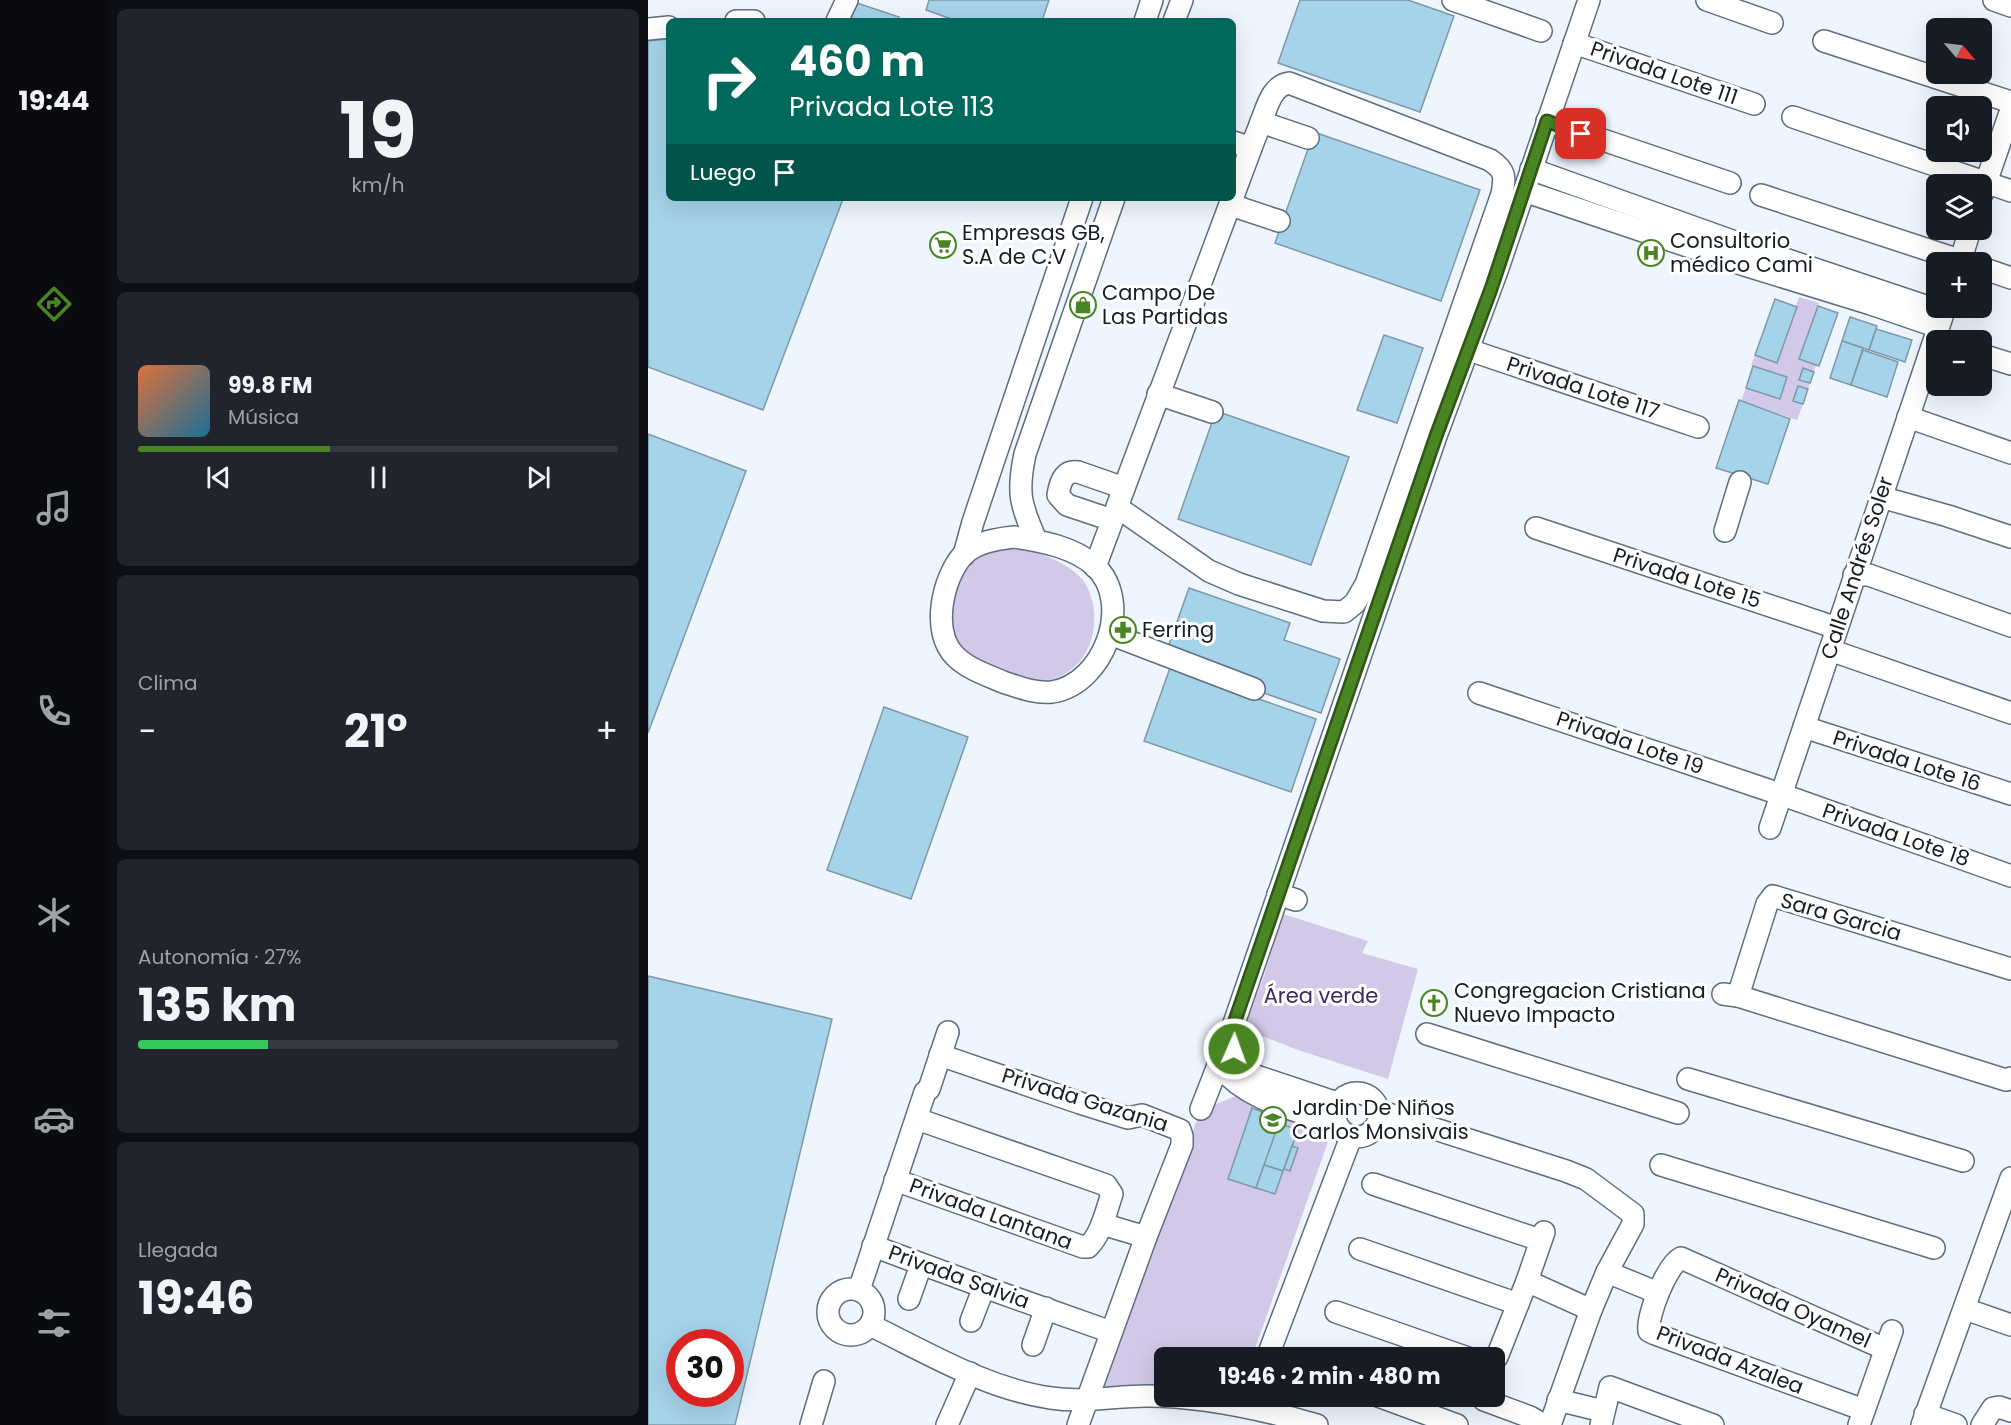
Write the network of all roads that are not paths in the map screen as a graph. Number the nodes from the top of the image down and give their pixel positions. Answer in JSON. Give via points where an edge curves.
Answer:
{"nodes":[{"id":1,"x":847,"y":0,"type":"edge"},
{"id":2,"x":1152,"y":0,"type":"edge"},
{"id":3,"x":1182,"y":0,"type":"edge"},
{"id":4,"x":1453,"y":0,"type":"edge"},
{"id":5,"x":1589,"y":0,"type":"edge"},
{"id":6,"x":1707,"y":0,"type":"edge"},
{"id":7,"x":1994,"y":0,"type":"edge"},
{"id":8,"x":2011,"y":6,"type":"edge"},
{"id":9,"x":838,"y":18,"type":"edge"},
{"id":10,"x":1146,"y":18,"type":"edge"},
{"id":11,"x":1175,"y":18,"type":"edge"},
{"id":12,"x":1772,"y":23,"type":"dead end"},
{"id":13,"x":666,"y":27,"type":"edge"},
{"id":14,"x":648,"y":29,"type":"edge"},
{"id":15,"x":1541,"y":31,"type":"dead end"},
{"id":16,"x":1824,"y":41,"type":"dead end"},
{"id":17,"x":1574,"y":43,"type":"junction"},
{"id":18,"x":2011,"y":102,"type":"edge"},
{"id":19,"x":1754,"y":104,"type":"dead end"},
{"id":20,"x":2011,"y":110,"type":"edge"},
{"id":21,"x":1793,"y":117,"type":"dead end"},
{"id":22,"x":1547,"y":121,"type":"junction"},
{"id":23,"x":1261,"y":122,"type":"junction"},
{"id":24,"x":1308,"y":138,"type":"dead end"},
{"id":25,"x":1242,"y":145,"type":"edge"},
{"id":26,"x":1531,"y":169,"type":"junction"},
{"id":27,"x":1946,"y":174,"type":"edge"},
{"id":28,"x":1988,"y":174,"type":"edge"},
{"id":29,"x":1236,"y":178,"type":"edge"},
{"id":30,"x":1730,"y":183,"type":"dead end"},
{"id":31,"x":1992,"y":189,"type":"edge"},
{"id":32,"x":1524,"y":191,"type":"junction"},
{"id":33,"x":2011,"y":191,"type":"edge"},
{"id":34,"x":1761,"y":195,"type":"dead end"},
{"id":35,"x":1081,"y":201,"type":"edge"},
{"id":36,"x":1113,"y":201,"type":"edge"},
{"id":37,"x":1232,"y":201,"type":"edge"},
{"id":38,"x":1231,"y":205,"type":"junction"},
{"id":39,"x":1279,"y":221,"type":"dead end"},
{"id":40,"x":1932,"y":252,"type":"edge"},
{"id":41,"x":1743,"y":255,"type":"junction"},
{"id":42,"x":1057,"y":270,"type":"junction"},
{"id":43,"x":1992,"y":271,"type":"edge"},
{"id":44,"x":2011,"y":278,"type":"edge"},
{"id":45,"x":1084,"y":280,"type":"junction"},
{"id":46,"x":1939,"y":325,"type":"edge"},
{"id":47,"x":1469,"y":350,"type":"junction"},
{"id":48,"x":1992,"y":358,"type":"edge"},
{"id":49,"x":2011,"y":364,"type":"edge"},
{"id":50,"x":1158,"y":394,"type":"junction"},
{"id":51,"x":1212,"y":412,"type":"dead end"},
{"id":52,"x":1908,"y":417,"type":"junction"},
{"id":53,"x":1698,"y":427,"type":"dead end"},
{"id":54,"x":2011,"y":453,"type":"edge"},
{"id":55,"x":1740,"y":482,"type":"dead end"},
{"id":56,"x":1881,"y":496,"type":"junction"},
{"id":57,"x":1118,"y":505,"type":"junction"},
{"id":58,"x":1536,"y":528,"type":"dead end"},
{"id":59,"x":1725,"y":531,"type":"dead end"},
{"id":60,"x":2011,"y":537,"type":"edge"},
{"id":61,"x":1036,"y":540,"type":"junction"},
{"id":62,"x":964,"y":555,"type":"junction"},
{"id":63,"x":1095,"y":567,"type":"junction"},
{"id":64,"x":1854,"y":575,"type":"junction"},
{"id":65,"x":2011,"y":626,"type":"edge"},
{"id":66,"x":1837,"y":628,"type":"junction"},
{"id":67,"x":1110,"y":634,"type":"junction"},
{"id":68,"x":1830,"y":650,"type":"junction"},
{"id":69,"x":1254,"y":689,"type":"dead end"},
{"id":70,"x":1479,"y":693,"type":"dead end"},
{"id":71,"x":2011,"y":712,"type":"edge"},
{"id":72,"x":1804,"y":728,"type":"junction"},
{"id":73,"x":1780,"y":794,"type":"junction"},
{"id":74,"x":2011,"y":795,"type":"edge"},
{"id":75,"x":1770,"y":828,"type":"dead end"},
{"id":76,"x":2011,"y":876,"type":"edge"},
{"id":77,"x":2011,"y":969,"type":"edge"},
{"id":78,"x":948,"y":1032,"type":"dead end"},
{"id":79,"x":1231,"y":1032,"type":"junction"},
{"id":80,"x":1427,"y":1034,"type":"dead end"},
{"id":81,"x":940,"y":1055,"type":"junction"},
{"id":82,"x":1218,"y":1065,"type":"junction"},
{"id":83,"x":1688,"y":1079,"type":"dead end"},
{"id":84,"x":2008,"y":1079,"type":"edge"},
{"id":85,"x":1201,"y":1109,"type":"dead end"},
{"id":86,"x":1379,"y":1111,"type":"junction"},
{"id":87,"x":1336,"y":1113,"type":"junction"},
{"id":88,"x":1678,"y":1113,"type":"dead end"},
{"id":89,"x":917,"y":1119,"type":"junction"},
{"id":90,"x":1351,"y":1137,"type":"junction"},
{"id":91,"x":1964,"y":1161,"type":"dead end"},
{"id":92,"x":1661,"y":1166,"type":"dead end"},
{"id":93,"x":2011,"y":1178,"type":"edge"},
{"id":94,"x":895,"y":1180,"type":"junction"},
{"id":95,"x":1373,"y":1184,"type":"dead end"},
{"id":96,"x":2005,"y":1215,"type":"edge"},
{"id":97,"x":1102,"y":1224,"type":"junction"},
{"id":98,"x":1146,"y":1237,"type":"junction"},
{"id":99,"x":873,"y":1246,"type":"junction"},
{"id":100,"x":1934,"y":1248,"type":"dead end"},
{"id":101,"x":1360,"y":1249,"type":"dead end"},
{"id":102,"x":921,"y":1264,"type":"junction"},
{"id":103,"x":1607,"y":1272,"type":"junction"},
{"id":104,"x":1527,"y":1281,"type":"junction"},
{"id":105,"x":984,"y":1287,"type":"junction"},
{"id":106,"x":859,"y":1290,"type":"junction"},
{"id":107,"x":1658,"y":1293,"type":"junction"},
{"id":108,"x":909,"y":1299,"type":"dead end"},
{"id":109,"x":1518,"y":1304,"type":"junction"},
{"id":110,"x":1046,"y":1308,"type":"junction"},
{"id":111,"x":1965,"y":1309,"type":"junction"},
{"id":112,"x":1591,"y":1310,"type":"junction"},
{"id":113,"x":1336,"y":1312,"type":"dead end"},
{"id":114,"x":971,"y":1321,"type":"dead end"},
{"id":115,"x":870,"y":1325,"type":"junction"},
{"id":116,"x":2011,"y":1325,"type":"edge"},
{"id":117,"x":1111,"y":1332,"type":"junction"},
{"id":118,"x":1033,"y":1346,"type":"dead end"},
{"id":119,"x":1271,"y":1347,"type":"edge"},
{"id":120,"x":1436,"y":1347,"type":"edge"},
{"id":121,"x":1501,"y":1347,"type":"edge"},
{"id":122,"x":970,"y":1373,"type":"junction"},
{"id":123,"x":824,"y":1381,"type":"dead end"},
{"id":124,"x":1154,"y":1396,"type":"edge"},
{"id":125,"x":1558,"y":1400,"type":"junction"},
{"id":126,"x":1086,"y":1401,"type":"junction"},
{"id":127,"x":1265,"y":1407,"type":"edge"},
{"id":128,"x":1408,"y":1407,"type":"edge"},
{"id":129,"x":1503,"y":1407,"type":"edge"},
{"id":130,"x":2011,"y":1411,"type":"edge"},
{"id":131,"x":1602,"y":1418,"type":"edge"},
{"id":132,"x":1862,"y":1418,"type":"edge"},
{"id":133,"x":1924,"y":1420,"type":"edge"},
{"id":134,"x":811,"y":1425,"type":"edge"},
{"id":135,"x":947,"y":1425,"type":"edge"},
{"id":136,"x":1078,"y":1425,"type":"edge"},
{"id":137,"x":1317,"y":1425,"type":"edge"},
{"id":138,"x":1457,"y":1425,"type":"edge"},
{"id":139,"x":1544,"y":1425,"type":"edge"},
{"id":140,"x":1550,"y":1425,"type":"edge"},
{"id":141,"x":1713,"y":1425,"type":"edge"},
{"id":142,"x":1956,"y":1425,"type":"edge"},
{"id":143,"x":1982,"y":1425,"type":"edge"}],
"edges":[{"from":1,"to":9,"type":"street"},
{"from":2,"to":10,"type":"street"},
{"from":3,"to":11,"type":"street"},
{"from":4,"to":15,"type":"street"},
{"from":5,"to":17,"type":"street"},
{"from":6,"to":12,"type":"street"},
{"from":7,"to":8,"type":"street"},
{"from":13,"to":14,"type":"street"},
{"from":16,"to":18,"type":"street"},
{"from":17,"to":19,"type":"street","name":"Privada Lote 111"},
{"from":17,"to":22,"type":"street"},
{"from":20,"to":28,"type":"street"},
{"from":21,"to":27,"type":"street"},
{"from":22,"to":26,"type":"street"},
{"from":22,"to":30,"type":"street"},
{"from":23,"to":24,"type":"street"},
{"from":23,"to":25,"type":"street"},
{"from":23,"to":57,"type":"street","via":[[1274,91],[1289,84],[1490,160],[1505,177],[1366,584],[1355,603],[1344,612],[1323,611],[1209,572]]},
{"from":25,"to":29,"type":"street"},
{"from":26,"to":32,"type":"street"},
{"from":26,"to":41,"type":"street"},
{"from":31,"to":33,"type":"street"},
{"from":32,"to":41,"type":"street"},
{"from":32,"to":47,"type":"street","via":[[1505,271]]},
{"from":34,"to":40,"type":"street"},
{"from":35,"to":42,"type":"street"},
{"from":36,"to":45,"type":"street"},
{"from":37,"to":38,"type":"street"},
{"from":38,"to":39,"type":"street"},
{"from":38,"to":50,"type":"street"},
{"from":41,"to":46,"type":"street"},
{"from":41,"to":46,"type":"street","via":[[1776,275]]},
{"from":42,"to":45,"type":"street"},
{"from":42,"to":62,"type":"street"},
{"from":43,"to":44,"type":"street"},
{"from":45,"to":61,"type":"street","via":[[1025,454],[1020,480],[1021,499]]},
{"from":46,"to":52,"type":"street","name":"Calle Andrés Soler"},
{"from":47,"to":53,"type":"street","name":"Privada Lote 117"},
{"from":47,"to":79,"type":"street","via":[[1436,436],[1287,897]]},
{"from":48,"to":49,"type":"street"},
{"from":50,"to":51,"type":"street"},
{"from":50,"to":57,"type":"street"},
{"from":52,"to":54,"type":"street"},
{"from":52,"to":56,"type":"street","name":"Calle Andrés Soler"},
{"from":55,"to":59,"type":"street"},
{"from":56,"to":60,"type":"street"},
{"from":56,"to":64,"type":"street","name":"Calle Andrés Soler"},
{"from":57,"to":63,"type":"street"},
{"from":58,"to":66,"type":"street","name":"Privada Lote 15"},
{"from":61,"to":62,"type":"street","via":[[999,539],[983,543]]},
{"from":61,"to":63,"type":"street","via":[[1082,557]]},
{"from":62,"to":67,"type":"street","via":[[942,603],[940,624],[945,642],[956,657],[978,671],[1034,692],[1052,692],[1073,685],[1091,670]]},
{"from":63,"to":67,"type":"street","via":[[1108,584],[1113,601]]},
{"from":64,"to":65,"type":"street","via":[[1869,575]]},
{"from":64,"to":66,"type":"street","name":"Calle Andrés Soler"},
{"from":66,"to":68,"type":"street","name":"Calle Andrés Soler"},
{"from":67,"to":69,"type":"street"},
{"from":68,"to":71,"type":"street"},
{"from":68,"to":72,"type":"street","name":"Calle Andrés Soler"},
{"from":70,"to":73,"type":"street","name":"Privada Lote 19"},
{"from":72,"to":73,"type":"street","name":"Calle Andrés Soler"},
{"from":72,"to":74,"type":"street","name":"Privada Lote 16"},
{"from":73,"to":75,"type":"street","name":"Calle Andrés Soler"},
{"from":73,"to":76,"type":"street","name":"Privada Lote 18"},
{"from":77,"to":84,"type":"street","name":"Sara Garcia","via":[[1773,896],[1731,995]]},
{"from":78,"to":81,"type":"street"},
{"from":79,"to":82,"type":"street"},
{"from":79,"to":87,"type":"street","via":[[1239,1062],[1250,1074]]},
{"from":80,"to":88,"type":"street"},
{"from":81,"to":89,"type":"street","name":"Privada Lantana"},
{"from":81,"to":98,"type":"street","name":"Privada Gazania","via":[[1080,1103],[1128,1118],[1142,1115],[1180,1130],[1182,1145]]},
{"from":82,"to":85,"type":"street"},
{"from":82,"to":87,"type":"street","via":[[1251,1094]]},
{"from":83,"to":91,"type":"street"},
{"from":86,"to":87,"type":"street","via":[[1372,1099],[1360,1093],[1346,1096]]},
{"from":86,"to":90,"type":"street","via":[[1372,1131]]},
{"from":86,"to":103,"type":"street","via":[[1586,1179],[1633,1214],[1633,1224]]},
{"from":87,"to":90,"type":"street","via":[[1345,1134]]},
{"from":89,"to":94,"type":"street","name":"Privada Lantana"},
{"from":89,"to":97,"type":"street","name":"Privada Lantana","via":[[1106,1185],[1112,1194]]},
{"from":90,"to":119,"type":"street"},
{"from":92,"to":100,"type":"street"},
{"from":93,"to":96,"type":"street"},
{"from":94,"to":97,"type":"street","name":"Privada Lantana","via":[[1083,1247],[1088,1247]]},
{"from":94,"to":99,"type":"street","name":"Privada Salvia"},
{"from":95,"to":104,"type":"street","via":[[1542,1236]]},
{"from":96,"to":111,"type":"street"},
{"from":97,"to":98,"type":"street","name":"Privada Lantana"},
{"from":98,"to":117,"type":"street"},
{"from":99,"to":102,"type":"street","name":"Privada Salvia"},
{"from":99,"to":106,"type":"street"},
{"from":101,"to":109,"type":"street"},
{"from":102,"to":105,"type":"street","name":"Privada Salvia"},
{"from":102,"to":108,"type":"street"},
{"from":103,"to":107,"type":"street","name":"Privada Azalea"},
{"from":103,"to":112,"type":"street"},
{"from":104,"to":109,"type":"street"},
{"from":104,"to":112,"type":"street"},
{"from":105,"to":110,"type":"street","name":"Privada Salvia"},
{"from":105,"to":114,"type":"street"},
{"from":106,"to":115,"type":"street","via":[[873,1304],[874,1319]]},
{"from":106,"to":115,"type":"street","via":[[850,1288],[836,1294],[828,1315],[842,1333],[857,1334]]},
{"from":107,"to":132,"type":"street","name":"Privada Azalea","via":[[1648,1318],[1649,1331]]},
{"from":107,"to":132,"type":"street","name":"Privada Oyamel","via":[[1675,1262],[1685,1259],[1889,1340]]},
{"from":109,"to":121,"type":"street"},
{"from":110,"to":117,"type":"street","name":"Privada Salvia"},
{"from":110,"to":118,"type":"street"},
{"from":111,"to":116,"type":"street"},
{"from":111,"to":133,"type":"street"},
{"from":112,"to":125,"type":"street"},
{"from":113,"to":120,"type":"street"},
{"from":115,"to":122,"type":"street"},
{"from":117,"to":126,"type":"street"},
{"from":122,"to":126,"type":"street","via":[[1050,1398]]},
{"from":122,"to":135,"type":"street"},
{"from":123,"to":134,"type":"street"},
{"from":124,"to":126,"type":"street"},
{"from":125,"to":131,"type":"street"},
{"from":125,"to":140,"type":"street"},
{"from":126,"to":136,"type":"street"},
{"from":127,"to":137,"type":"street"},
{"from":128,"to":138,"type":"street"},
{"from":129,"to":139,"type":"street"},
{"from":130,"to":143,"type":"street","via":[[1996,1406]]},
{"from":131,"to":141,"type":"street","via":[[1610,1387]]},
{"from":133,"to":142,"type":"street"}]}
